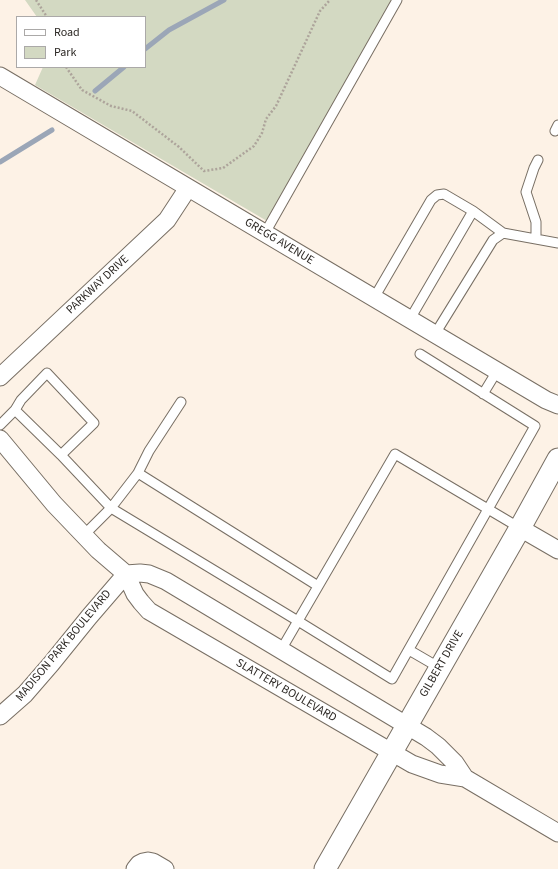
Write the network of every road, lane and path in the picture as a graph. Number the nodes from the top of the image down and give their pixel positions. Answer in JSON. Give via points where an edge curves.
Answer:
{"nodes":[{"id":1,"x":36,"y":0,"type":"edge"},
{"id":2,"x":330,"y":0,"type":"edge"},
{"id":3,"x":397,"y":0,"type":"edge"},
{"id":4,"x":46,"y":16,"type":"edge"},
{"id":5,"x":67,"y":68,"type":"edge"},
{"id":6,"x":0,"y":76,"type":"edge"},
{"id":7,"x":538,"y":160,"type":"dead end"},
{"id":8,"x":188,"y":188,"type":"junction"},
{"id":9,"x":473,"y":211,"type":"junction"},
{"id":10,"x":265,"y":233,"type":"junction"},
{"id":11,"x":502,"y":233,"type":"junction"},
{"id":12,"x":536,"y":239,"type":"junction"},
{"id":13,"x":558,"y":243,"type":"edge"},
{"id":14,"x":374,"y":298,"type":"junction"},
{"id":15,"x":410,"y":319,"type":"junction"},
{"id":16,"x":435,"y":334,"type":"junction"},
{"id":17,"x":420,"y":354,"type":"dead end"},
{"id":18,"x":497,"y":371,"type":"junction"},
{"id":19,"x":0,"y":377,"type":"edge"},
{"id":20,"x":483,"y":394,"type":"junction"},
{"id":21,"x":181,"y":402,"type":"dead end"},
{"id":22,"x":558,"y":405,"type":"edge"},
{"id":23,"x":15,"y":410,"type":"junction"},
{"id":24,"x":0,"y":425,"type":"edge"},
{"id":25,"x":0,"y":439,"type":"edge"},
{"id":26,"x":61,"y":455,"type":"junction"},
{"id":27,"x":558,"y":459,"type":"edge"},
{"id":28,"x":138,"y":474,"type":"junction"},
{"id":29,"x":111,"y":508,"type":"junction"},
{"id":30,"x":488,"y":508,"type":"junction"},
{"id":31,"x":520,"y":528,"type":"junction"},
{"id":32,"x":84,"y":535,"type":"junction"},
{"id":33,"x":558,"y":550,"type":"edge"},
{"id":34,"x":126,"y":574,"type":"junction"},
{"id":35,"x":318,"y":586,"type":"junction"},
{"id":36,"x":298,"y":621,"type":"junction"},
{"id":37,"x":281,"y":650,"type":"junction"},
{"id":38,"x":409,"y":650,"type":"junction"},
{"id":39,"x":440,"y":668,"type":"junction"},
{"id":40,"x":0,"y":716,"type":"edge"},
{"id":41,"x":407,"y":725,"type":"junction"},
{"id":42,"x":392,"y":752,"type":"junction"},
{"id":43,"x":465,"y":778,"type":"junction"},
{"id":44,"x":558,"y":833,"type":"edge"},
{"id":45,"x":135,"y":868,"type":"edge"},
{"id":46,"x":165,"y":869,"type":"edge"},
{"id":47,"x":325,"y":869,"type":"edge"}],
"edges":[{"from":1,"to":4,"type":"path"},
{"from":2,"to":5,"type":"path","via":[[320,11],[276,106],[266,119],[262,133],[254,146],[223,168],[204,172],[179,146],[132,111],[111,106],[82,90]]},
{"from":3,"to":10,"type":"lane"},
{"from":6,"to":8,"type":"street","name":"GREGG AVENUE"},
{"from":7,"to":12,"type":"lane","via":[[526,192],[536,222]]},
{"from":8,"to":10,"type":"street","name":"GREGG AVENUE"},
{"from":8,"to":19,"type":"street","name":"PARKWAY DRIVE","via":[[167,220]]},
{"from":9,"to":11,"type":"lane"},
{"from":9,"to":14,"type":"lane","via":[[444,194],[437,195],[431,200]]},
{"from":9,"to":15,"type":"lane"},
{"from":10,"to":14,"type":"street","name":"GREGG AVENUE"},
{"from":11,"to":12,"type":"lane"},
{"from":11,"to":16,"type":"lane","via":[[493,240]]},
{"from":12,"to":13,"type":"lane"},
{"from":14,"to":15,"type":"street","name":"GREGG AVENUE"},
{"from":15,"to":16,"type":"street","name":"GREGG AVENUE"},
{"from":16,"to":18,"type":"street","name":"GREGG AVENUE"},
{"from":17,"to":20,"type":"lane"},
{"from":18,"to":20,"type":"lane"},
{"from":18,"to":22,"type":"street","name":"GREGG AVENUE"},
{"from":20,"to":30,"type":"lane","via":[[535,426]]},
{"from":21,"to":28,"type":"lane","via":[[150,450]]},
{"from":23,"to":24,"type":"lane"},
{"from":23,"to":26,"type":"lane"},
{"from":23,"to":26,"type":"lane","via":[[21,400],[48,373],[94,423]]},
{"from":25,"to":32,"type":"street","name":"SLATTERY BOULEVARD","via":[[54,504]]},
{"from":26,"to":29,"type":"lane"},
{"from":27,"to":31,"type":"street","name":"GILBERT DRIVE"},
{"from":28,"to":29,"type":"lane"},
{"from":28,"to":35,"type":"lane"},
{"from":29,"to":32,"type":"lane"},
{"from":29,"to":36,"type":"lane"},
{"from":30,"to":31,"type":"lane"},
{"from":30,"to":35,"type":"lane","via":[[395,454]]},
{"from":30,"to":38,"type":"lane"},
{"from":31,"to":33,"type":"street"},
{"from":31,"to":39,"type":"street","name":"GILBERT DRIVE"},
{"from":32,"to":34,"type":"street","name":"SLATTERY BOULEVARD"},
{"from":34,"to":37,"type":"street","name":"SLATTERY BOULEVARD","via":[[149,574],[166,581]]},
{"from":34,"to":40,"type":"street","name":"MADISON PARK BOULEVARD","via":[[52,664],[25,694]]},
{"from":34,"to":42,"type":"street","name":"SLATTERY BOULEVARD","via":[[135,594],[149,611]]},
{"from":35,"to":36,"type":"lane"},
{"from":36,"to":37,"type":"lane"},
{"from":36,"to":38,"type":"lane","via":[[392,679]]},
{"from":37,"to":41,"type":"street","name":"SLATTERY BOULEVARD"},
{"from":38,"to":39,"type":"lane"},
{"from":39,"to":41,"type":"street","name":"GILBERT DRIVE"},
{"from":41,"to":42,"type":"street","name":"GILBERT DRIVE"},
{"from":41,"to":43,"type":"street","name":"SLATTERY BOULEVARD","via":[[438,746],[455,763]]},
{"from":42,"to":43,"type":"street","name":"SLATTERY BOULEVARD","via":[[412,764],[440,774]]},
{"from":42,"to":47,"type":"street","name":"GILBERT DRIVE"},
{"from":43,"to":44,"type":"street","name":"SLATTERY BOULEVARD"},
{"from":45,"to":46,"type":"street","via":[[148,861]]}]}
